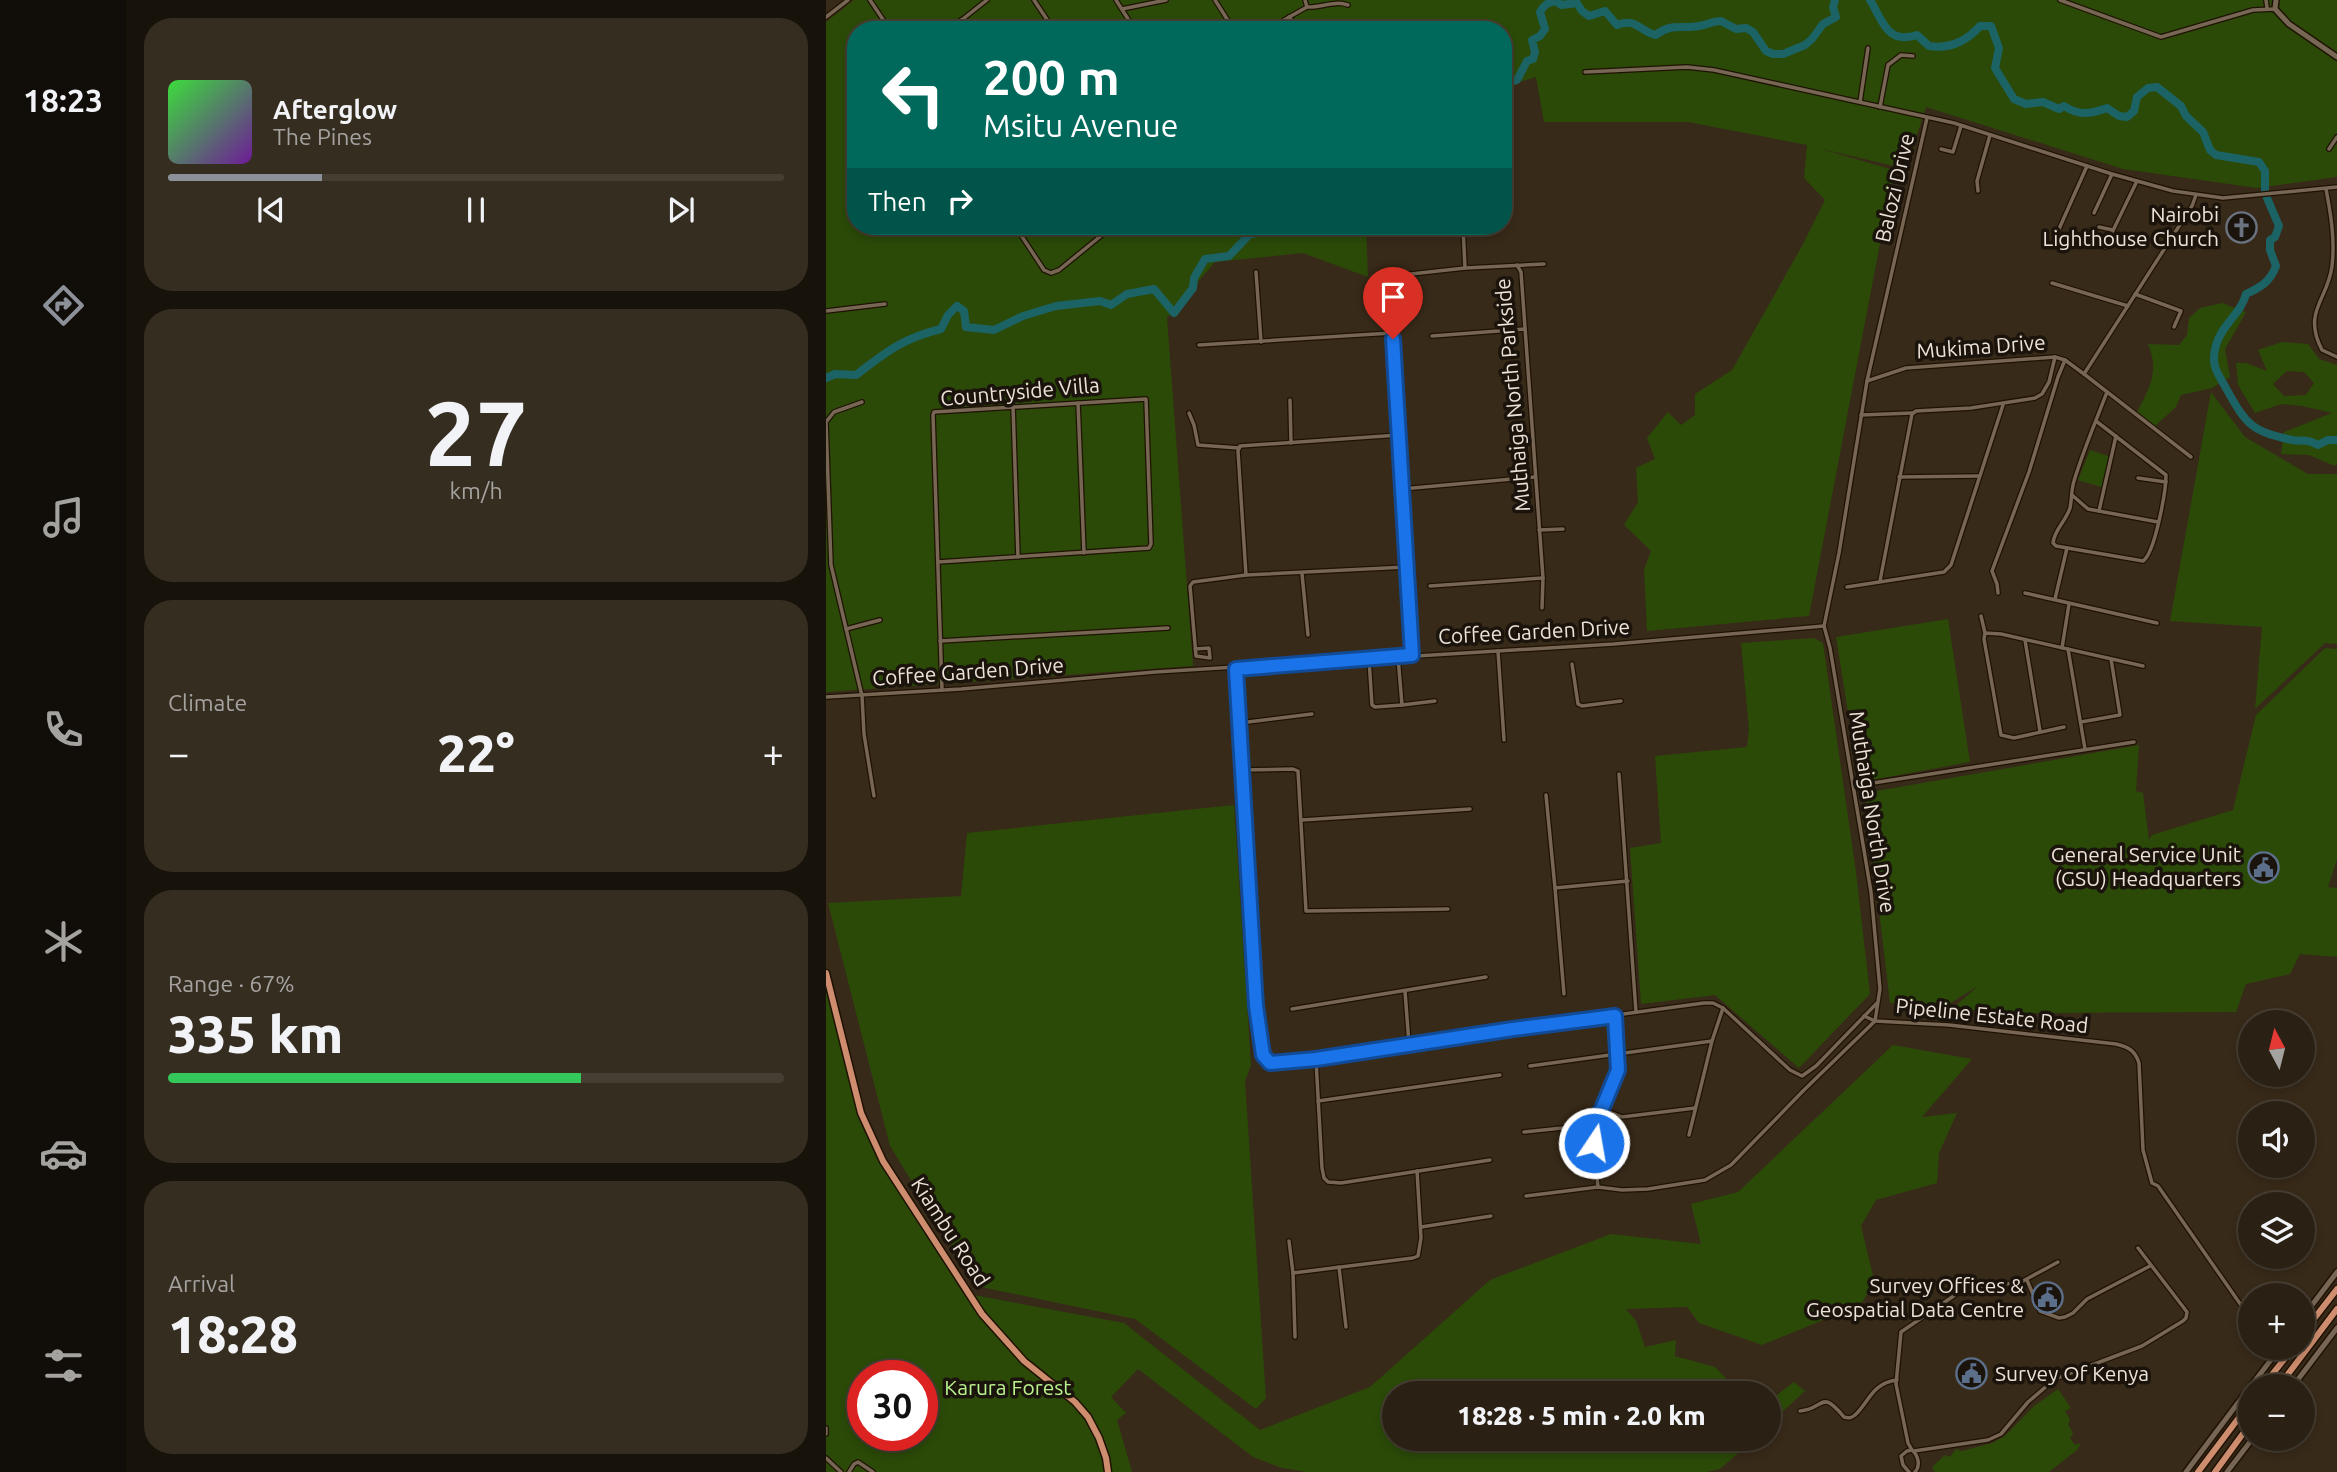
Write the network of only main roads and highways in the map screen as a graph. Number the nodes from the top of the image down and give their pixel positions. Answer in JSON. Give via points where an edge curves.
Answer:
{"nodes":[{"id":1,"x":2276,"y":0,"type":"edge"},
{"id":2,"x":2337,"y":57,"type":"edge"},
{"id":3,"x":826,"y":973,"type":"edge"},
{"id":4,"x":2337,"y":1272,"type":"edge"},
{"id":5,"x":2337,"y":1289,"type":"edge"},
{"id":6,"x":2315,"y":1301,"type":"edge"},
{"id":7,"x":2337,"y":1309,"type":"edge"},
{"id":8,"x":2315,"y":1317,"type":"edge"},
{"id":9,"x":2337,"y":1328,"type":"edge"},
{"id":10,"x":2284,"y":1360,"type":"edge"},
{"id":11,"x":2272,"y":1374,"type":"edge"},
{"id":12,"x":2288,"y":1374,"type":"edge"},
{"id":13,"x":2301,"y":1374,"type":"edge"},
{"id":14,"x":2238,"y":1404,"type":"edge"},
{"id":15,"x":2238,"y":1419,"type":"edge"},
{"id":16,"x":2238,"y":1440,"type":"edge"},
{"id":17,"x":2243,"y":1451,"type":"edge"},
{"id":18,"x":1108,"y":1472,"type":"edge"},
{"id":19,"x":2186,"y":1472,"type":"edge"},
{"id":20,"x":2198,"y":1472,"type":"edge"},
{"id":21,"x":2215,"y":1472,"type":"edge"},
{"id":22,"x":2227,"y":1472,"type":"edge"}],
"edges":[{"from":1,"to":2,"type":"main road","via":[[2275,9],[2288,24]]},
{"from":3,"to":18,"type":"highway","name":"Kiambu Road","via":[[861,1114],[883,1161],[982,1314],[1024,1361],[1088,1417],[1099,1437]]},
{"from":4,"to":6,"type":"main road"},
{"from":5,"to":8,"type":"highway"},
{"from":7,"to":12,"type":"highway"},
{"from":9,"to":13,"type":"main road"},
{"from":10,"to":11,"type":"highway"},
{"from":14,"to":19,"type":"main road"},
{"from":15,"to":20,"type":"highway"},
{"from":16,"to":21,"type":"highway"},
{"from":17,"to":22,"type":"main road"}]}
